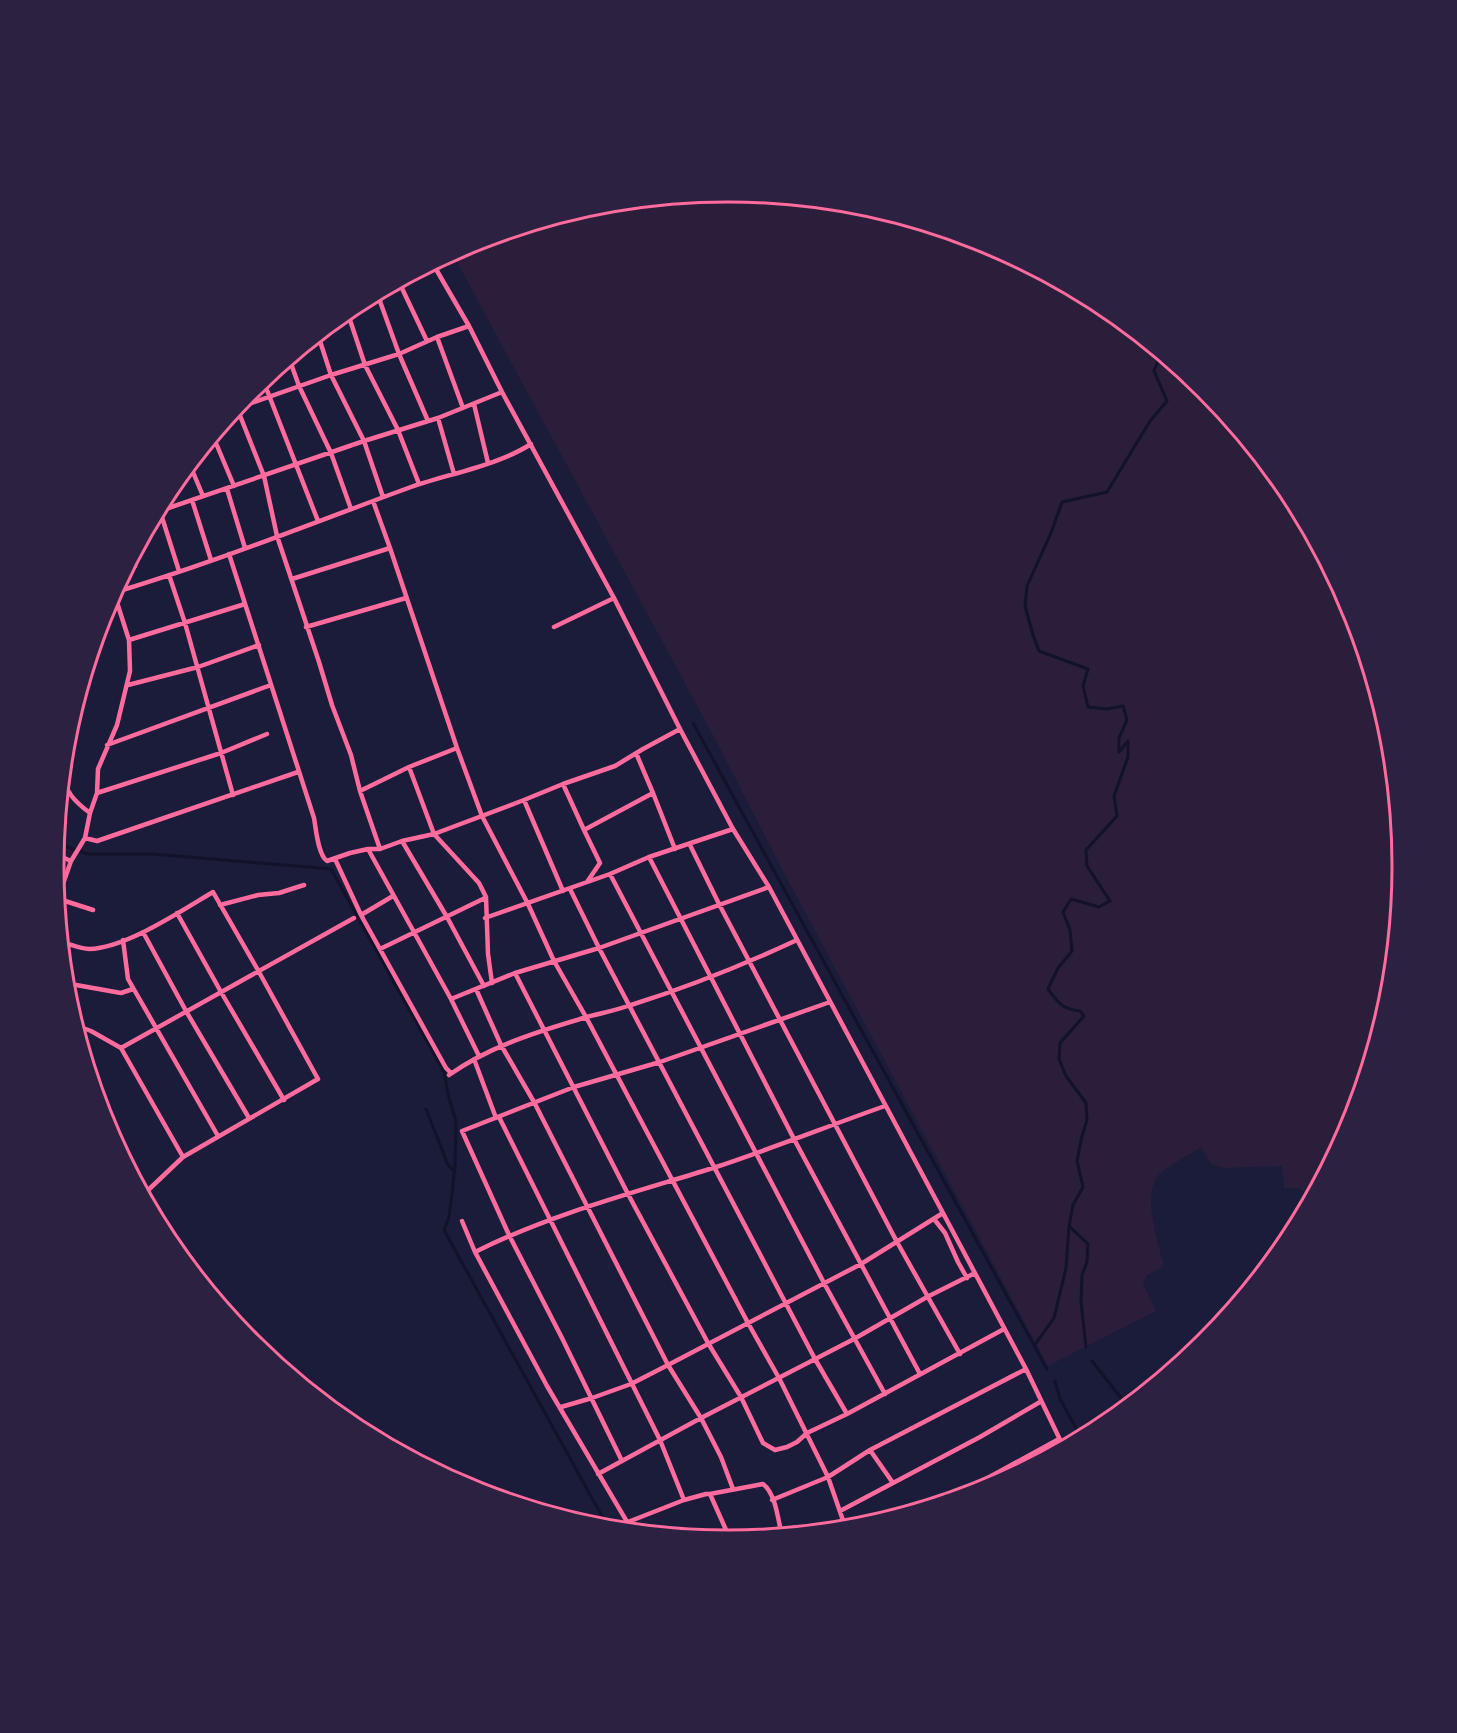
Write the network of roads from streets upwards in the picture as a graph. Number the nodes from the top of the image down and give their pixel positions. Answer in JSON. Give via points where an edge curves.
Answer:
{"nodes":[{"id":1,"x":437,"y":270,"type":"edge"},
{"id":2,"x":402,"y":288,"type":"edge"},
{"id":3,"x":380,"y":302,"type":"edge"},
{"id":4,"x":350,"y":321,"type":"edge"},
{"id":5,"x":469,"y":326,"type":"junction"},
{"id":6,"x":437,"y":337,"type":"junction"},
{"id":7,"x":427,"y":341,"type":"junction"},
{"id":8,"x":321,"y":343,"type":"edge"},
{"id":9,"x":399,"y":354,"type":"junction"},
{"id":10,"x":365,"y":365,"type":"junction"},
{"id":11,"x":292,"y":366,"type":"edge"},
{"id":12,"x":331,"y":375,"type":"junction"},
{"id":13,"x":299,"y":386,"type":"junction"},
{"id":14,"x":266,"y":390,"type":"edge"},
{"id":15,"x":502,"y":392,"type":"junction"},
{"id":16,"x":268,"y":397,"type":"junction"},
{"id":17,"x":255,"y":402,"type":"edge"},
{"id":18,"x":474,"y":404,"type":"junction"},
{"id":19,"x":463,"y":408,"type":"junction"},
{"id":20,"x":240,"y":417,"type":"edge"},
{"id":21,"x":438,"y":418,"type":"junction"},
{"id":22,"x":428,"y":421,"type":"junction"},
{"id":23,"x":398,"y":430,"type":"junction"},
{"id":24,"x":364,"y":441,"type":"junction"},
{"id":25,"x":216,"y":444,"type":"edge"},
{"id":26,"x":531,"y":444,"type":"junction"},
{"id":27,"x":331,"y":453,"type":"junction"},
{"id":28,"x":488,"y":463,"type":"junction"},
{"id":29,"x":297,"y":464,"type":"junction"},
{"id":30,"x":194,"y":474,"type":"edge"},
{"id":31,"x":454,"y":474,"type":"junction"},
{"id":32,"x":264,"y":476,"type":"junction"},
{"id":33,"x":419,"y":484,"type":"junction"},
{"id":34,"x":234,"y":486,"type":"junction"},
{"id":35,"x":227,"y":489,"type":"junction"},
{"id":36,"x":203,"y":496,"type":"junction"},
{"id":37,"x":383,"y":497,"type":"junction"},
{"id":38,"x":192,"y":500,"type":"junction"},
{"id":39,"x":373,"y":501,"type":"junction"},
{"id":40,"x":169,"y":508,"type":"edge"},
{"id":41,"x":351,"y":509,"type":"junction"},
{"id":42,"x":161,"y":521,"type":"edge"},
{"id":43,"x":318,"y":521,"type":"junction"},
{"id":44,"x":277,"y":536,"type":"junction"},
{"id":45,"x":245,"y":548,"type":"junction"},
{"id":46,"x":390,"y":548,"type":"junction"},
{"id":47,"x":229,"y":554,"type":"junction"},
{"id":48,"x":211,"y":560,"type":"junction"},
{"id":49,"x":179,"y":571,"type":"junction"},
{"id":50,"x":169,"y":575,"type":"junction"},
{"id":51,"x":291,"y":579,"type":"junction"},
{"id":52,"x":126,"y":589,"type":"edge"},
{"id":53,"x":406,"y":598,"type":"junction"},
{"id":54,"x":614,"y":598,"type":"junction"},
{"id":55,"x":244,"y":604,"type":"junction"},
{"id":56,"x":118,"y":606,"type":"edge"},
{"id":57,"x":185,"y":623,"type":"junction"},
{"id":58,"x":306,"y":627,"type":"junction"},
{"id":59,"x":554,"y":627,"type":"dead end"},
{"id":60,"x":129,"y":640,"type":"junction"},
{"id":61,"x":259,"y":645,"type":"junction"},
{"id":62,"x":198,"y":667,"type":"junction"},
{"id":63,"x":128,"y":685,"type":"junction"},
{"id":64,"x":272,"y":685,"type":"junction"},
{"id":65,"x":208,"y":708,"type":"junction"},
{"id":66,"x":680,"y":729,"type":"junction"},
{"id":67,"x":267,"y":734,"type":"dead end"},
{"id":68,"x":107,"y":745,"type":"junction"},
{"id":69,"x":457,"y":748,"type":"junction"},
{"id":70,"x":221,"y":753,"type":"junction"},
{"id":71,"x":636,"y":753,"type":"junction"},
{"id":72,"x":409,"y":767,"type":"junction"},
{"id":73,"x":298,"y":772,"type":"junction"},
{"id":74,"x":563,"y":784,"type":"junction"},
{"id":75,"x":360,"y":791,"type":"junction"},
{"id":76,"x":69,"y":792,"type":"edge"},
{"id":77,"x":97,"y":793,"type":"junction"},
{"id":78,"x":653,"y":793,"type":"junction"},
{"id":79,"x":233,"y":795,"type":"junction"},
{"id":80,"x":524,"y":800,"type":"junction"},
{"id":81,"x":90,"y":813,"type":"junction"},
{"id":82,"x":482,"y":816,"type":"junction"},
{"id":83,"x":733,"y":829,"type":"junction"},
{"id":84,"x":584,"y":830,"type":"junction"},
{"id":85,"x":434,"y":834,"type":"junction"},
{"id":86,"x":85,"y":838,"type":"junction"},
{"id":87,"x":402,"y":841,"type":"junction"},
{"id":88,"x":690,"y":845,"type":"junction"},
{"id":89,"x":368,"y":849,"type":"junction"},
{"id":90,"x":380,"y":849,"type":"junction"},
{"id":91,"x":675,"y":849,"type":"junction"},
{"id":92,"x":649,"y":857,"type":"junction"},
{"id":93,"x":64,"y":859,"type":"edge"},
{"id":94,"x":335,"y":859,"type":"junction"},
{"id":95,"x":71,"y":861,"type":"junction"},
{"id":96,"x":600,"y":863,"type":"junction"},
{"id":97,"x":609,"y":874,"type":"junction"},
{"id":98,"x":65,"y":881,"type":"edge"},
{"id":99,"x":587,"y":882,"type":"junction"},
{"id":100,"x":304,"y":885,"type":"dead end"},
{"id":101,"x":769,"y":887,"type":"junction"},
{"id":102,"x":570,"y":888,"type":"junction"},
{"id":103,"x":563,"y":891,"type":"junction"},
{"id":104,"x":393,"y":896,"type":"junction"},
{"id":105,"x":486,"y":897,"type":"junction"},
{"id":106,"x":66,"y":901,"type":"edge"},
{"id":107,"x":528,"y":904,"type":"junction"},
{"id":108,"x":719,"y":904,"type":"junction"},
{"id":109,"x":220,"y":905,"type":"junction"},
{"id":110,"x":93,"y":910,"type":"dead end"},
{"id":111,"x":177,"y":913,"type":"junction"},
{"id":112,"x":361,"y":915,"type":"junction"},
{"id":113,"x":447,"y":917,"type":"junction"},
{"id":114,"x":354,"y":918,"type":"dead end"},
{"id":115,"x":485,"y":918,"type":"junction"},
{"id":116,"x":680,"y":919,"type":"junction"},
{"id":117,"x":414,"y":931,"type":"junction"},
{"id":118,"x":143,"y":932,"type":"junction"},
{"id":119,"x":640,"y":933,"type":"junction"},
{"id":120,"x":123,"y":940,"type":"junction"},
{"id":121,"x":797,"y":940,"type":"junction"},
{"id":122,"x":69,"y":944,"type":"edge"},
{"id":123,"x":599,"y":948,"type":"junction"},
{"id":124,"x":380,"y":949,"type":"junction"},
{"id":125,"x":554,"y":961,"type":"junction"},
{"id":126,"x":750,"y":962,"type":"junction"},
{"id":127,"x":259,"y":972,"type":"junction"},
{"id":128,"x":515,"y":974,"type":"junction"},
{"id":129,"x":711,"y":976,"type":"junction"},
{"id":130,"x":492,"y":982,"type":"junction"},
{"id":131,"x":75,"y":985,"type":"edge"},
{"id":132,"x":484,"y":986,"type":"junction"},
{"id":133,"x":133,"y":989,"type":"junction"},
{"id":134,"x":476,"y":989,"type":"junction"},
{"id":135,"x":221,"y":992,"type":"junction"},
{"id":136,"x":670,"y":992,"type":"junction"},
{"id":137,"x":451,"y":999,"type":"junction"},
{"id":138,"x":830,"y":1002,"type":"junction"},
{"id":139,"x":629,"y":1006,"type":"junction"},
{"id":140,"x":186,"y":1011,"type":"junction"},
{"id":141,"x":586,"y":1017,"type":"junction"},
{"id":142,"x":781,"y":1020,"type":"junction"},
{"id":143,"x":156,"y":1028,"type":"junction"},
{"id":144,"x":85,"y":1029,"type":"edge"},
{"id":145,"x":544,"y":1031,"type":"junction"},
{"id":146,"x":739,"y":1034,"type":"junction"},
{"id":147,"x":501,"y":1045,"type":"junction"},
{"id":148,"x":121,"y":1048,"type":"junction"},
{"id":149,"x":700,"y":1048,"type":"junction"},
{"id":150,"x":476,"y":1058,"type":"junction"},
{"id":151,"x":660,"y":1062,"type":"junction"},
{"id":152,"x":616,"y":1074,"type":"junction"},
{"id":153,"x":574,"y":1087,"type":"junction"},
{"id":154,"x":284,"y":1100,"type":"junction"},
{"id":155,"x":534,"y":1102,"type":"junction"},
{"id":156,"x":885,"y":1106,"type":"junction"},
{"id":157,"x":249,"y":1118,"type":"junction"},
{"id":158,"x":497,"y":1118,"type":"junction"},
{"id":159,"x":835,"y":1124,"type":"junction"},
{"id":160,"x":218,"y":1136,"type":"junction"},
{"id":161,"x":794,"y":1139,"type":"junction"},
{"id":162,"x":755,"y":1153,"type":"junction"},
{"id":163,"x":183,"y":1157,"type":"junction"},
{"id":164,"x":715,"y":1167,"type":"junction"},
{"id":165,"x":671,"y":1180,"type":"junction"},
{"id":166,"x":149,"y":1190,"type":"edge"},
{"id":167,"x":628,"y":1194,"type":"junction"},
{"id":168,"x":588,"y":1206,"type":"junction"},
{"id":169,"x":943,"y":1213,"type":"junction"},
{"id":170,"x":934,"y":1219,"type":"junction"},
{"id":171,"x":551,"y":1220,"type":"junction"},
{"id":172,"x":462,"y":1221,"type":"dead end"},
{"id":173,"x":509,"y":1235,"type":"junction"},
{"id":174,"x":897,"y":1242,"type":"junction"},
{"id":175,"x":961,"y":1248,"type":"junction"},
{"id":176,"x":953,"y":1251,"type":"junction"},
{"id":177,"x":476,"y":1252,"type":"junction"},
{"id":178,"x":861,"y":1264,"type":"junction"},
{"id":179,"x":975,"y":1273,"type":"junction"},
{"id":180,"x":967,"y":1278,"type":"junction"},
{"id":181,"x":824,"y":1283,"type":"junction"},
{"id":182,"x":927,"y":1297,"type":"junction"},
{"id":183,"x":786,"y":1304,"type":"junction"},
{"id":184,"x":890,"y":1318,"type":"junction"},
{"id":185,"x":748,"y":1323,"type":"junction"},
{"id":186,"x":1004,"y":1329,"type":"junction"},
{"id":187,"x":854,"y":1339,"type":"junction"},
{"id":188,"x":708,"y":1343,"type":"junction"},
{"id":189,"x":960,"y":1354,"type":"junction"},
{"id":190,"x":815,"y":1359,"type":"junction"},
{"id":191,"x":668,"y":1365,"type":"junction"},
{"id":192,"x":1026,"y":1369,"type":"junction"},
{"id":193,"x":920,"y":1374,"type":"junction"},
{"id":194,"x":779,"y":1378,"type":"junction"},
{"id":195,"x":631,"y":1384,"type":"junction"},
{"id":196,"x":885,"y":1394,"type":"junction"},
{"id":197,"x":741,"y":1397,"type":"junction"},
{"id":198,"x":592,"y":1398,"type":"junction"},
{"id":199,"x":1040,"y":1402,"type":"junction"},
{"id":200,"x":561,"y":1407,"type":"junction"},
{"id":201,"x":847,"y":1414,"type":"junction"},
{"id":202,"x":700,"y":1418,"type":"junction"},
{"id":203,"x":807,"y":1433,"type":"junction"},
{"id":204,"x":1059,"y":1439,"type":"junction"},
{"id":205,"x":660,"y":1440,"type":"junction"},
{"id":206,"x":1060,"y":1442,"type":"edge"},
{"id":207,"x":870,"y":1450,"type":"junction"},
{"id":208,"x":622,"y":1461,"type":"junction"},
{"id":209,"x":1006,"y":1469,"type":"joint"},
{"id":210,"x":1000,"y":1472,"type":"edge"},
{"id":211,"x":598,"y":1474,"type":"junction"},
{"id":212,"x":828,"y":1478,"type":"junction"},
{"id":213,"x":893,"y":1483,"type":"junction"},
{"id":214,"x":733,"y":1489,"type":"junction"},
{"id":215,"x":710,"y":1494,"type":"junction"},
{"id":216,"x":684,"y":1500,"type":"junction"},
{"id":217,"x":772,"y":1500,"type":"junction"},
{"id":218,"x":840,"y":1511,"type":"junction"},
{"id":219,"x":843,"y":1520,"type":"edge"},
{"id":220,"x":628,"y":1522,"type":"joint"},
{"id":221,"x":780,"y":1528,"type":"edge"},
{"id":222,"x":726,"y":1530,"type":"edge"}],
"edges":[{"from":1,"to":5,"type":"street"},
{"from":2,"to":7,"type":"street"},
{"from":3,"to":9,"type":"street"},
{"from":4,"to":10,"type":"street"},
{"from":5,"to":6,"type":"street"},
{"from":5,"to":15,"type":"street"},
{"from":6,"to":7,"type":"street"},
{"from":6,"to":19,"type":"street"},
{"from":7,"to":9,"type":"street"},
{"from":8,"to":12,"type":"street"},
{"from":9,"to":10,"type":"street"},
{"from":9,"to":22,"type":"street"},
{"from":10,"to":12,"type":"street"},
{"from":10,"to":23,"type":"street"},
{"from":11,"to":13,"type":"street"},
{"from":12,"to":13,"type":"street"},
{"from":12,"to":24,"type":"street"},
{"from":13,"to":16,"type":"street"},
{"from":13,"to":27,"type":"street"},
{"from":14,"to":16,"type":"street"},
{"from":15,"to":18,"type":"street"},
{"from":15,"to":26,"type":"street"},
{"from":16,"to":17,"type":"street"},
{"from":16,"to":29,"type":"street"},
{"from":18,"to":19,"type":"street"},
{"from":18,"to":28,"type":"street"},
{"from":19,"to":21,"type":"street"},
{"from":20,"to":32,"type":"street"},
{"from":21,"to":22,"type":"street"},
{"from":21,"to":31,"type":"street"},
{"from":22,"to":23,"type":"street"},
{"from":23,"to":24,"type":"street"},
{"from":23,"to":33,"type":"street"},
{"from":24,"to":27,"type":"street"},
{"from":24,"to":37,"type":"street"},
{"from":25,"to":34,"type":"street"},
{"from":26,"to":28,"type":"street"},
{"from":26,"to":54,"type":"street"},
{"from":27,"to":29,"type":"street"},
{"from":27,"to":41,"type":"street"},
{"from":28,"to":31,"type":"street"},
{"from":29,"to":32,"type":"street"},
{"from":29,"to":43,"type":"street"},
{"from":30,"to":36,"type":"street"},
{"from":31,"to":33,"type":"street"},
{"from":32,"to":34,"type":"street"},
{"from":32,"to":44,"type":"street"},
{"from":33,"to":37,"type":"street"},
{"from":34,"to":35,"type":"street"},
{"from":35,"to":36,"type":"street"},
{"from":35,"to":45,"type":"street"},
{"from":36,"to":38,"type":"street"},
{"from":37,"to":39,"type":"street"},
{"from":38,"to":40,"type":"street"},
{"from":38,"to":48,"type":"street"},
{"from":39,"to":41,"type":"street"},
{"from":39,"to":46,"type":"street"},
{"from":41,"to":43,"type":"street"},
{"from":42,"to":49,"type":"street"},
{"from":43,"to":44,"type":"street"},
{"from":44,"to":45,"type":"street"},
{"from":44,"to":51,"type":"street"},
{"from":45,"to":47,"type":"street"},
{"from":46,"to":51,"type":"street"},
{"from":46,"to":53,"type":"street"},
{"from":47,"to":48,"type":"street"},
{"from":47,"to":55,"type":"street"},
{"from":48,"to":49,"type":"street"},
{"from":49,"to":50,"type":"street"},
{"from":50,"to":52,"type":"street"},
{"from":50,"to":57,"type":"street"},
{"from":51,"to":58,"type":"street"},
{"from":53,"to":58,"type":"street"},
{"from":53,"to":69,"type":"street"},
{"from":54,"to":59,"type":"street"},
{"from":54,"to":66,"type":"street"},
{"from":55,"to":57,"type":"street"},
{"from":55,"to":61,"type":"street"},
{"from":56,"to":60,"type":"street"},
{"from":57,"to":60,"type":"street"},
{"from":57,"to":62,"type":"street"},
{"from":58,"to":75,"type":"street"},
{"from":60,"to":63,"type":"street"},
{"from":61,"to":62,"type":"street"},
{"from":61,"to":64,"type":"street"},
{"from":62,"to":63,"type":"street"},
{"from":62,"to":65,"type":"street"},
{"from":63,"to":68,"type":"street"},
{"from":64,"to":65,"type":"street"},
{"from":64,"to":73,"type":"street"},
{"from":65,"to":68,"type":"street"},
{"from":65,"to":70,"type":"street"},
{"from":66,"to":71,"type":"street"},
{"from":66,"to":83,"type":"street"},
{"from":67,"to":70,"type":"street"},
{"from":68,"to":77,"type":"street","via":[[98,769]]},
{"from":69,"to":72,"type":"street"},
{"from":69,"to":82,"type":"street"},
{"from":70,"to":77,"type":"street"},
{"from":70,"to":79,"type":"street"},
{"from":71,"to":74,"type":"street","via":[[615,766]]},
{"from":71,"to":78,"type":"street"},
{"from":72,"to":75,"type":"street"},
{"from":72,"to":85,"type":"street"},
{"from":73,"to":79,"type":"street"},
{"from":73,"to":94,"type":"street","via":[[323,859]]},
{"from":74,"to":80,"type":"street"},
{"from":74,"to":84,"type":"street"},
{"from":75,"to":90,"type":"street"},
{"from":76,"to":81,"type":"street"},
{"from":77,"to":81,"type":"street"},
{"from":78,"to":84,"type":"street"},
{"from":78,"to":91,"type":"street"},
{"from":79,"to":86,"type":"street","via":[[97,841]]},
{"from":80,"to":82,"type":"street"},
{"from":80,"to":103,"type":"street"},
{"from":81,"to":86,"type":"street"},
{"from":82,"to":85,"type":"street"},
{"from":82,"to":107,"type":"street"},
{"from":83,"to":88,"type":"street"},
{"from":83,"to":101,"type":"street"},
{"from":84,"to":96,"type":"street"},
{"from":85,"to":87,"type":"street"},
{"from":85,"to":105,"type":"street","via":[[479,883]]},
{"from":86,"to":95,"type":"street"},
{"from":87,"to":90,"type":"street"},
{"from":87,"to":113,"type":"street"},
{"from":88,"to":91,"type":"street"},
{"from":88,"to":108,"type":"street"},
{"from":89,"to":90,"type":"street"},
{"from":89,"to":94,"type":"street"},
{"from":89,"to":104,"type":"street"},
{"from":91,"to":92,"type":"street"},
{"from":92,"to":97,"type":"street"},
{"from":92,"to":116,"type":"street"},
{"from":93,"to":95,"type":"street"},
{"from":94,"to":112,"type":"street"},
{"from":95,"to":98,"type":"street"},
{"from":96,"to":97,"type":"street"},
{"from":96,"to":99,"type":"street"},
{"from":97,"to":99,"type":"street"},
{"from":97,"to":119,"type":"street"},
{"from":99,"to":102,"type":"street"},
{"from":100,"to":109,"type":"street"},
{"from":101,"to":108,"type":"street"},
{"from":101,"to":121,"type":"street"},
{"from":102,"to":103,"type":"street"},
{"from":102,"to":123,"type":"street"},
{"from":103,"to":107,"type":"street"},
{"from":104,"to":112,"type":"street"},
{"from":104,"to":117,"type":"street"},
{"from":105,"to":113,"type":"street"},
{"from":105,"to":115,"type":"street"},
{"from":106,"to":110,"type":"street"},
{"from":107,"to":115,"type":"street"},
{"from":107,"to":125,"type":"street"},
{"from":108,"to":116,"type":"street"},
{"from":108,"to":126,"type":"street"},
{"from":109,"to":111,"type":"street","via":[[213,892]]},
{"from":109,"to":127,"type":"street"},
{"from":111,"to":118,"type":"street"},
{"from":111,"to":135,"type":"street"},
{"from":112,"to":124,"type":"street"},
{"from":113,"to":117,"type":"street"},
{"from":113,"to":132,"type":"street"},
{"from":114,"to":127,"type":"street"},
{"from":115,"to":130,"type":"street"},
{"from":116,"to":119,"type":"street"},
{"from":116,"to":129,"type":"street"},
{"from":117,"to":124,"type":"street"},
{"from":117,"to":137,"type":"street"},
{"from":118,"to":120,"type":"street"},
{"from":118,"to":140,"type":"street"},
{"from":119,"to":123,"type":"street"},
{"from":119,"to":136,"type":"street"},
{"from":120,"to":122,"type":"street","via":[[100,948]]},
{"from":120,"to":133,"type":"street"},
{"from":121,"to":126,"type":"street"},
{"from":121,"to":138,"type":"street"},
{"from":123,"to":125,"type":"street"},
{"from":123,"to":139,"type":"street"},
{"from":124,"to":150,"type":"street","via":[[450,1074]]},
{"from":125,"to":128,"type":"street"},
{"from":125,"to":141,"type":"street"},
{"from":126,"to":129,"type":"street"},
{"from":126,"to":142,"type":"street"},
{"from":127,"to":135,"type":"street"},
{"from":127,"to":154,"type":"street","via":[[318,1080]]},
{"from":128,"to":130,"type":"street"},
{"from":128,"to":145,"type":"street"},
{"from":129,"to":136,"type":"street"},
{"from":129,"to":146,"type":"street"},
{"from":130,"to":132,"type":"street"},
{"from":131,"to":133,"type":"street","via":[[120,993]]},
{"from":132,"to":134,"type":"street"},
{"from":133,"to":143,"type":"street"},
{"from":134,"to":137,"type":"street"},
{"from":134,"to":147,"type":"street"},
{"from":135,"to":140,"type":"street"},
{"from":135,"to":154,"type":"street"},
{"from":136,"to":139,"type":"street"},
{"from":136,"to":149,"type":"street"},
{"from":137,"to":150,"type":"street"},
{"from":138,"to":142,"type":"street"},
{"from":138,"to":156,"type":"street"},
{"from":139,"to":141,"type":"street"},
{"from":139,"to":151,"type":"street"},
{"from":140,"to":143,"type":"street"},
{"from":140,"to":157,"type":"street"},
{"from":141,"to":145,"type":"street"},
{"from":141,"to":152,"type":"street"},
{"from":142,"to":146,"type":"street"},
{"from":142,"to":159,"type":"street"},
{"from":143,"to":148,"type":"street"},
{"from":143,"to":160,"type":"street"},
{"from":144,"to":148,"type":"street"},
{"from":145,"to":147,"type":"street"},
{"from":145,"to":153,"type":"street"},
{"from":146,"to":149,"type":"street"},
{"from":146,"to":161,"type":"street"},
{"from":147,"to":150,"type":"street"},
{"from":147,"to":155,"type":"street"},
{"from":148,"to":163,"type":"street"},
{"from":149,"to":151,"type":"street"},
{"from":149,"to":162,"type":"street"},
{"from":150,"to":158,"type":"street"},
{"from":151,"to":152,"type":"street"},
{"from":151,"to":164,"type":"street"},
{"from":152,"to":153,"type":"street"},
{"from":152,"to":165,"type":"street"},
{"from":153,"to":155,"type":"street"},
{"from":153,"to":167,"type":"street"},
{"from":154,"to":157,"type":"street"},
{"from":155,"to":158,"type":"street"},
{"from":155,"to":168,"type":"street"},
{"from":156,"to":159,"type":"street"},
{"from":156,"to":169,"type":"street"},
{"from":157,"to":160,"type":"street"},
{"from":158,"to":171,"type":"street"},
{"from":158,"to":173,"type":"street","via":[[462,1131]]},
{"from":159,"to":161,"type":"street"},
{"from":159,"to":174,"type":"street"},
{"from":160,"to":163,"type":"street"},
{"from":161,"to":162,"type":"street"},
{"from":161,"to":178,"type":"street"},
{"from":162,"to":164,"type":"street"},
{"from":162,"to":181,"type":"street"},
{"from":163,"to":166,"type":"street"},
{"from":164,"to":165,"type":"street"},
{"from":164,"to":183,"type":"street"},
{"from":165,"to":167,"type":"street"},
{"from":165,"to":185,"type":"street"},
{"from":167,"to":168,"type":"street"},
{"from":167,"to":188,"type":"street"},
{"from":168,"to":171,"type":"street"},
{"from":168,"to":191,"type":"street"},
{"from":169,"to":170,"type":"street"},
{"from":169,"to":175,"type":"street"},
{"from":170,"to":174,"type":"street"},
{"from":170,"to":176,"type":"street"},
{"from":171,"to":173,"type":"street"},
{"from":171,"to":195,"type":"street"},
{"from":172,"to":177,"type":"street"},
{"from":173,"to":177,"type":"street"},
{"from":173,"to":198,"type":"street"},
{"from":174,"to":178,"type":"street"},
{"from":174,"to":182,"type":"street"},
{"from":175,"to":176,"type":"street"},
{"from":175,"to":179,"type":"street"},
{"from":176,"to":180,"type":"street"},
{"from":177,"to":200,"type":"street"},
{"from":178,"to":181,"type":"street"},
{"from":178,"to":184,"type":"street"},
{"from":179,"to":180,"type":"street"},
{"from":179,"to":186,"type":"street"},
{"from":180,"to":182,"type":"street"},
{"from":181,"to":183,"type":"street"},
{"from":181,"to":187,"type":"street"},
{"from":182,"to":184,"type":"street"},
{"from":182,"to":189,"type":"street"},
{"from":183,"to":185,"type":"street"},
{"from":183,"to":190,"type":"street"},
{"from":184,"to":187,"type":"street"},
{"from":184,"to":193,"type":"street"},
{"from":185,"to":188,"type":"street"},
{"from":185,"to":194,"type":"street"},
{"from":186,"to":189,"type":"street"},
{"from":186,"to":192,"type":"street"},
{"from":187,"to":190,"type":"street"},
{"from":187,"to":196,"type":"street"},
{"from":188,"to":191,"type":"street"},
{"from":188,"to":197,"type":"street"},
{"from":189,"to":193,"type":"street"},
{"from":190,"to":194,"type":"street"},
{"from":190,"to":201,"type":"street"},
{"from":191,"to":195,"type":"street"},
{"from":191,"to":202,"type":"street"},
{"from":192,"to":199,"type":"street"},
{"from":192,"to":207,"type":"street"},
{"from":193,"to":196,"type":"street"},
{"from":194,"to":197,"type":"street"},
{"from":194,"to":203,"type":"street"},
{"from":195,"to":198,"type":"street"},
{"from":195,"to":205,"type":"street"},
{"from":196,"to":201,"type":"street"},
{"from":197,"to":202,"type":"street"},
{"from":197,"to":203,"type":"street","via":[[763,1443],[775,1450],[787,1448]]},
{"from":198,"to":200,"type":"street"},
{"from":198,"to":208,"type":"street"},
{"from":199,"to":204,"type":"street"},
{"from":199,"to":213,"type":"street"},
{"from":200,"to":211,"type":"street"},
{"from":201,"to":203,"type":"street"},
{"from":202,"to":205,"type":"street"},
{"from":202,"to":214,"type":"street"},
{"from":203,"to":212,"type":"street"},
{"from":204,"to":206,"type":"street"},
{"from":204,"to":209,"type":"street"},
{"from":205,"to":208,"type":"street"},
{"from":205,"to":216,"type":"street"},
{"from":207,"to":212,"type":"street"},
{"from":207,"to":213,"type":"street"},
{"from":208,"to":211,"type":"street"},
{"from":209,"to":210,"type":"street"},
{"from":211,"to":220,"type":"street"},
{"from":212,"to":217,"type":"street"},
{"from":212,"to":218,"type":"street"},
{"from":213,"to":218,"type":"street"},
{"from":214,"to":215,"type":"street"},
{"from":214,"to":217,"type":"street","via":[[763,1484]]},
{"from":215,"to":216,"type":"street"},
{"from":215,"to":222,"type":"street"},
{"from":216,"to":220,"type":"street"},
{"from":217,"to":221,"type":"street"},
{"from":218,"to":219,"type":"street"}]}
